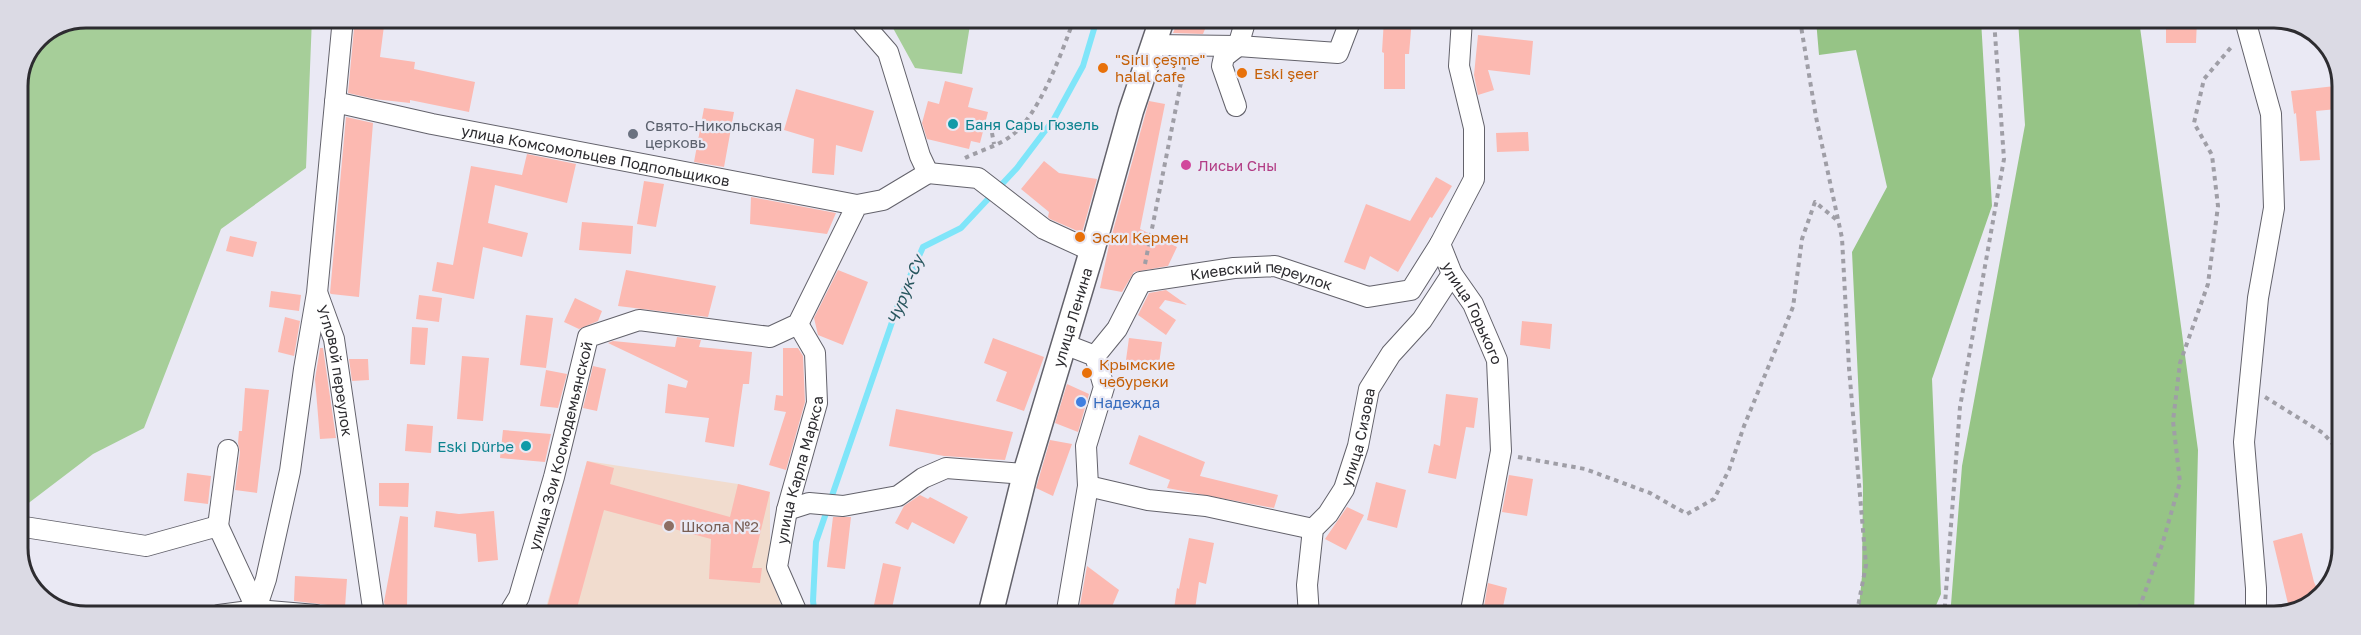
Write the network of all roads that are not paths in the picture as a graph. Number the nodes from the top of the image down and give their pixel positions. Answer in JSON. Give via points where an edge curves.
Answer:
{"nodes":[{"id":1,"x":342,"y":28,"type":"edge"},
{"id":2,"x":867,"y":28,"type":"edge"},
{"id":3,"x":1159,"y":28,"type":"edge"},
{"id":4,"x":1243,"y":28,"type":"edge"},
{"id":5,"x":1348,"y":28,"type":"edge"},
{"id":6,"x":1461,"y":28,"type":"edge"},
{"id":7,"x":2248,"y":28,"type":"edge"},
{"id":8,"x":1152,"y":45,"type":"junction"},
{"id":9,"x":1238,"y":46,"type":"junction"},
{"id":10,"x":335,"y":102,"type":"junction"},
{"id":11,"x":1236,"y":106,"type":"dead end"},
{"id":12,"x":928,"y":173,"type":"junction"},
{"id":13,"x":857,"y":205,"type":"junction"},
{"id":14,"x":1440,"y":244,"type":"junction"},
{"id":15,"x":1092,"y":250,"type":"junction"},
{"id":16,"x":1452,"y":274,"type":"junction"},
{"id":17,"x":317,"y":293,"type":"junction"},
{"id":18,"x":798,"y":324,"type":"junction"},
{"id":19,"x":1064,"y":344,"type":"junction"},
{"id":20,"x":1095,"y":357,"type":"junction"},
{"id":21,"x":228,"y":450,"type":"dead end"},
{"id":22,"x":1025,"y":474,"type":"junction"},
{"id":23,"x":1088,"y":486,"type":"junction"},
{"id":24,"x":787,"y":510,"type":"junction"},
{"id":25,"x":218,"y":526,"type":"junction"},
{"id":26,"x":29,"y":528,"type":"edge"},
{"id":27,"x":1313,"y":529,"type":"junction"},
{"id":28,"x":252,"y":606,"type":"edge"},
{"id":29,"x":256,"y":606,"type":"edge"},
{"id":30,"x":373,"y":606,"type":"edge"},
{"id":31,"x":514,"y":606,"type":"edge"},
{"id":32,"x":794,"y":606,"type":"edge"},
{"id":33,"x":992,"y":606,"type":"edge"},
{"id":34,"x":1068,"y":606,"type":"edge"},
{"id":35,"x":1308,"y":606,"type":"edge"},
{"id":36,"x":1472,"y":606,"type":"edge"},
{"id":37,"x":2256,"y":606,"type":"edge"}],
"edges":[{"from":1,"to":10,"type":"street","name":"Угловой переулок"},
{"from":2,"to":12,"type":"street","via":[[888,52]]},
{"from":3,"to":8,"type":"main road","name":"улица Ленина"},
{"from":4,"to":9,"type":"street"},
{"from":5,"to":9,"type":"street","via":[[1338,53]]},
{"from":6,"to":14,"type":"street","name":"улица Горького","via":[[1459,66],[1474,128],[1474,179]]},
{"from":7,"to":37,"type":"street","via":[[2271,114],[2274,208],[2258,298],[2244,442]]},
{"from":8,"to":9,"type":"street"},
{"from":8,"to":15,"type":"main road","name":"улица Ленина"},
{"from":9,"to":11,"type":"street","via":[[1224,57],[1222,66]]},
{"from":10,"to":13,"type":"street","name":"улица Комсомольцев Подпольщиков"},
{"from":10,"to":17,"type":"street","name":"Угловой переулок"},
{"from":12,"to":13,"type":"street","via":[[883,200]]},
{"from":12,"to":15,"type":"street","via":[[978,178],[1044,229]]},
{"from":13,"to":18,"type":"street"},
{"from":14,"to":16,"type":"street","name":"улица Горького"},
{"from":14,"to":20,"type":"street","name":"Киевский переулок","via":[[1411,290],[1368,297],[1275,266],[1141,282],[1117,329]]},
{"from":15,"to":19,"type":"main road","name":"улица Ленина"},
{"from":16,"to":27,"type":"street","name":"улица Сизова","via":[[1369,389],[1358,446],[1344,489]]},
{"from":16,"to":36,"type":"street","name":"улица Горького","via":[[1473,304],[1497,360],[1501,451]]},
{"from":17,"to":29,"type":"street","via":[[290,471]]},
{"from":17,"to":30,"type":"street","name":"Угловой переулок","via":[[334,339]]},
{"from":18,"to":24,"type":"street","name":"улица Карла Маркса","via":[[814,353],[817,403]]},
{"from":18,"to":31,"type":"street","name":"улица Зои Космодемьянской","via":[[770,337],[639,320],[588,338],[554,477]]},
{"from":19,"to":20,"type":"street"},
{"from":19,"to":22,"type":"main road","name":"улица Ленина"},
{"from":20,"to":23,"type":"street","via":[[1104,387],[1086,446]]},
{"from":21,"to":25,"type":"street"},
{"from":22,"to":24,"type":"street","via":[[946,468],[898,496],[843,506],[809,503]]},
{"from":22,"to":33,"type":"main road","name":"улица Ленина"},
{"from":23,"to":27,"type":"street"},
{"from":23,"to":34,"type":"street"},
{"from":24,"to":32,"type":"street","name":"улица Карла Маркса","via":[[777,567]]},
{"from":25,"to":26,"type":"street","via":[[146,546]]},
{"from":25,"to":28,"type":"street"},
{"from":27,"to":35,"type":"street"}]}
